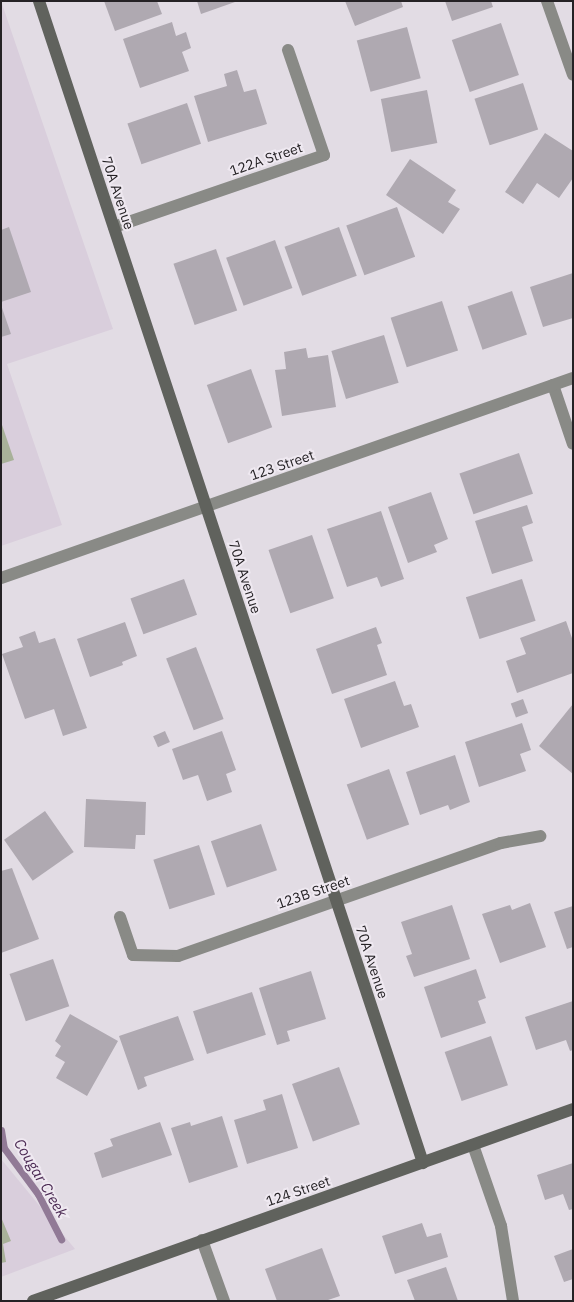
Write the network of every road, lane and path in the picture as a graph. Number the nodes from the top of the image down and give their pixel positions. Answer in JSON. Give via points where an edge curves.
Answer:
{"nodes":[{"id":1,"x":39,"y":1,"type":"edge"},
{"id":2,"x":548,"y":1,"type":"edge"},
{"id":3,"x":288,"y":50,"type":"dead end"},
{"id":4,"x":573,"y":75,"type":"edge"},
{"id":5,"x":114,"y":227,"type":"junction"},
{"id":6,"x":573,"y":378,"type":"edge"},
{"id":7,"x":553,"y":385,"type":"junction"},
{"id":8,"x":573,"y":444,"type":"edge"},
{"id":9,"x":206,"y":507,"type":"junction"},
{"id":10,"x":1,"y":578,"type":"edge"},
{"id":11,"x":540,"y":836,"type":"dead end"},
{"id":12,"x":336,"y":900,"type":"junction"},
{"id":13,"x":120,"y":917,"type":"dead end"},
{"id":14,"x":573,"y":1110,"type":"edge"},
{"id":15,"x":473,"y":1145,"type":"junction"},
{"id":16,"x":423,"y":1163,"type":"junction"},
{"id":17,"x":202,"y":1240,"type":"junction"},
{"id":18,"x":33,"y":1301,"type":"edge"},
{"id":19,"x":224,"y":1301,"type":"edge"},
{"id":20,"x":513,"y":1301,"type":"edge"}],
"edges":[{"from":1,"to":5,"type":"street","name":"70A Avenue"},
{"from":2,"to":4,"type":"street"},
{"from":3,"to":5,"type":"street","name":"122A Street","via":[[324,155]]},
{"from":5,"to":9,"type":"street","name":"70A Avenue"},
{"from":6,"to":7,"type":"street","name":"123 Street"},
{"from":7,"to":8,"type":"street"},
{"from":7,"to":9,"type":"street","name":"123 Street"},
{"from":9,"to":10,"type":"street","name":"123 Street"},
{"from":9,"to":12,"type":"street","name":"70A Avenue"},
{"from":11,"to":12,"type":"street","name":"123B Street","via":[[501,843]]},
{"from":12,"to":13,"type":"street","name":"123B Street","via":[[178,956],[133,955]]},
{"from":12,"to":16,"type":"street","name":"70A Avenue"},
{"from":14,"to":15,"type":"street","name":"124 Street"},
{"from":15,"to":16,"type":"street","name":"124 Street"},
{"from":15,"to":20,"type":"street","via":[[501,1226]]},
{"from":16,"to":17,"type":"street","name":"124 Street"},
{"from":17,"to":18,"type":"street","name":"124 Street"},
{"from":17,"to":19,"type":"street"}]}
